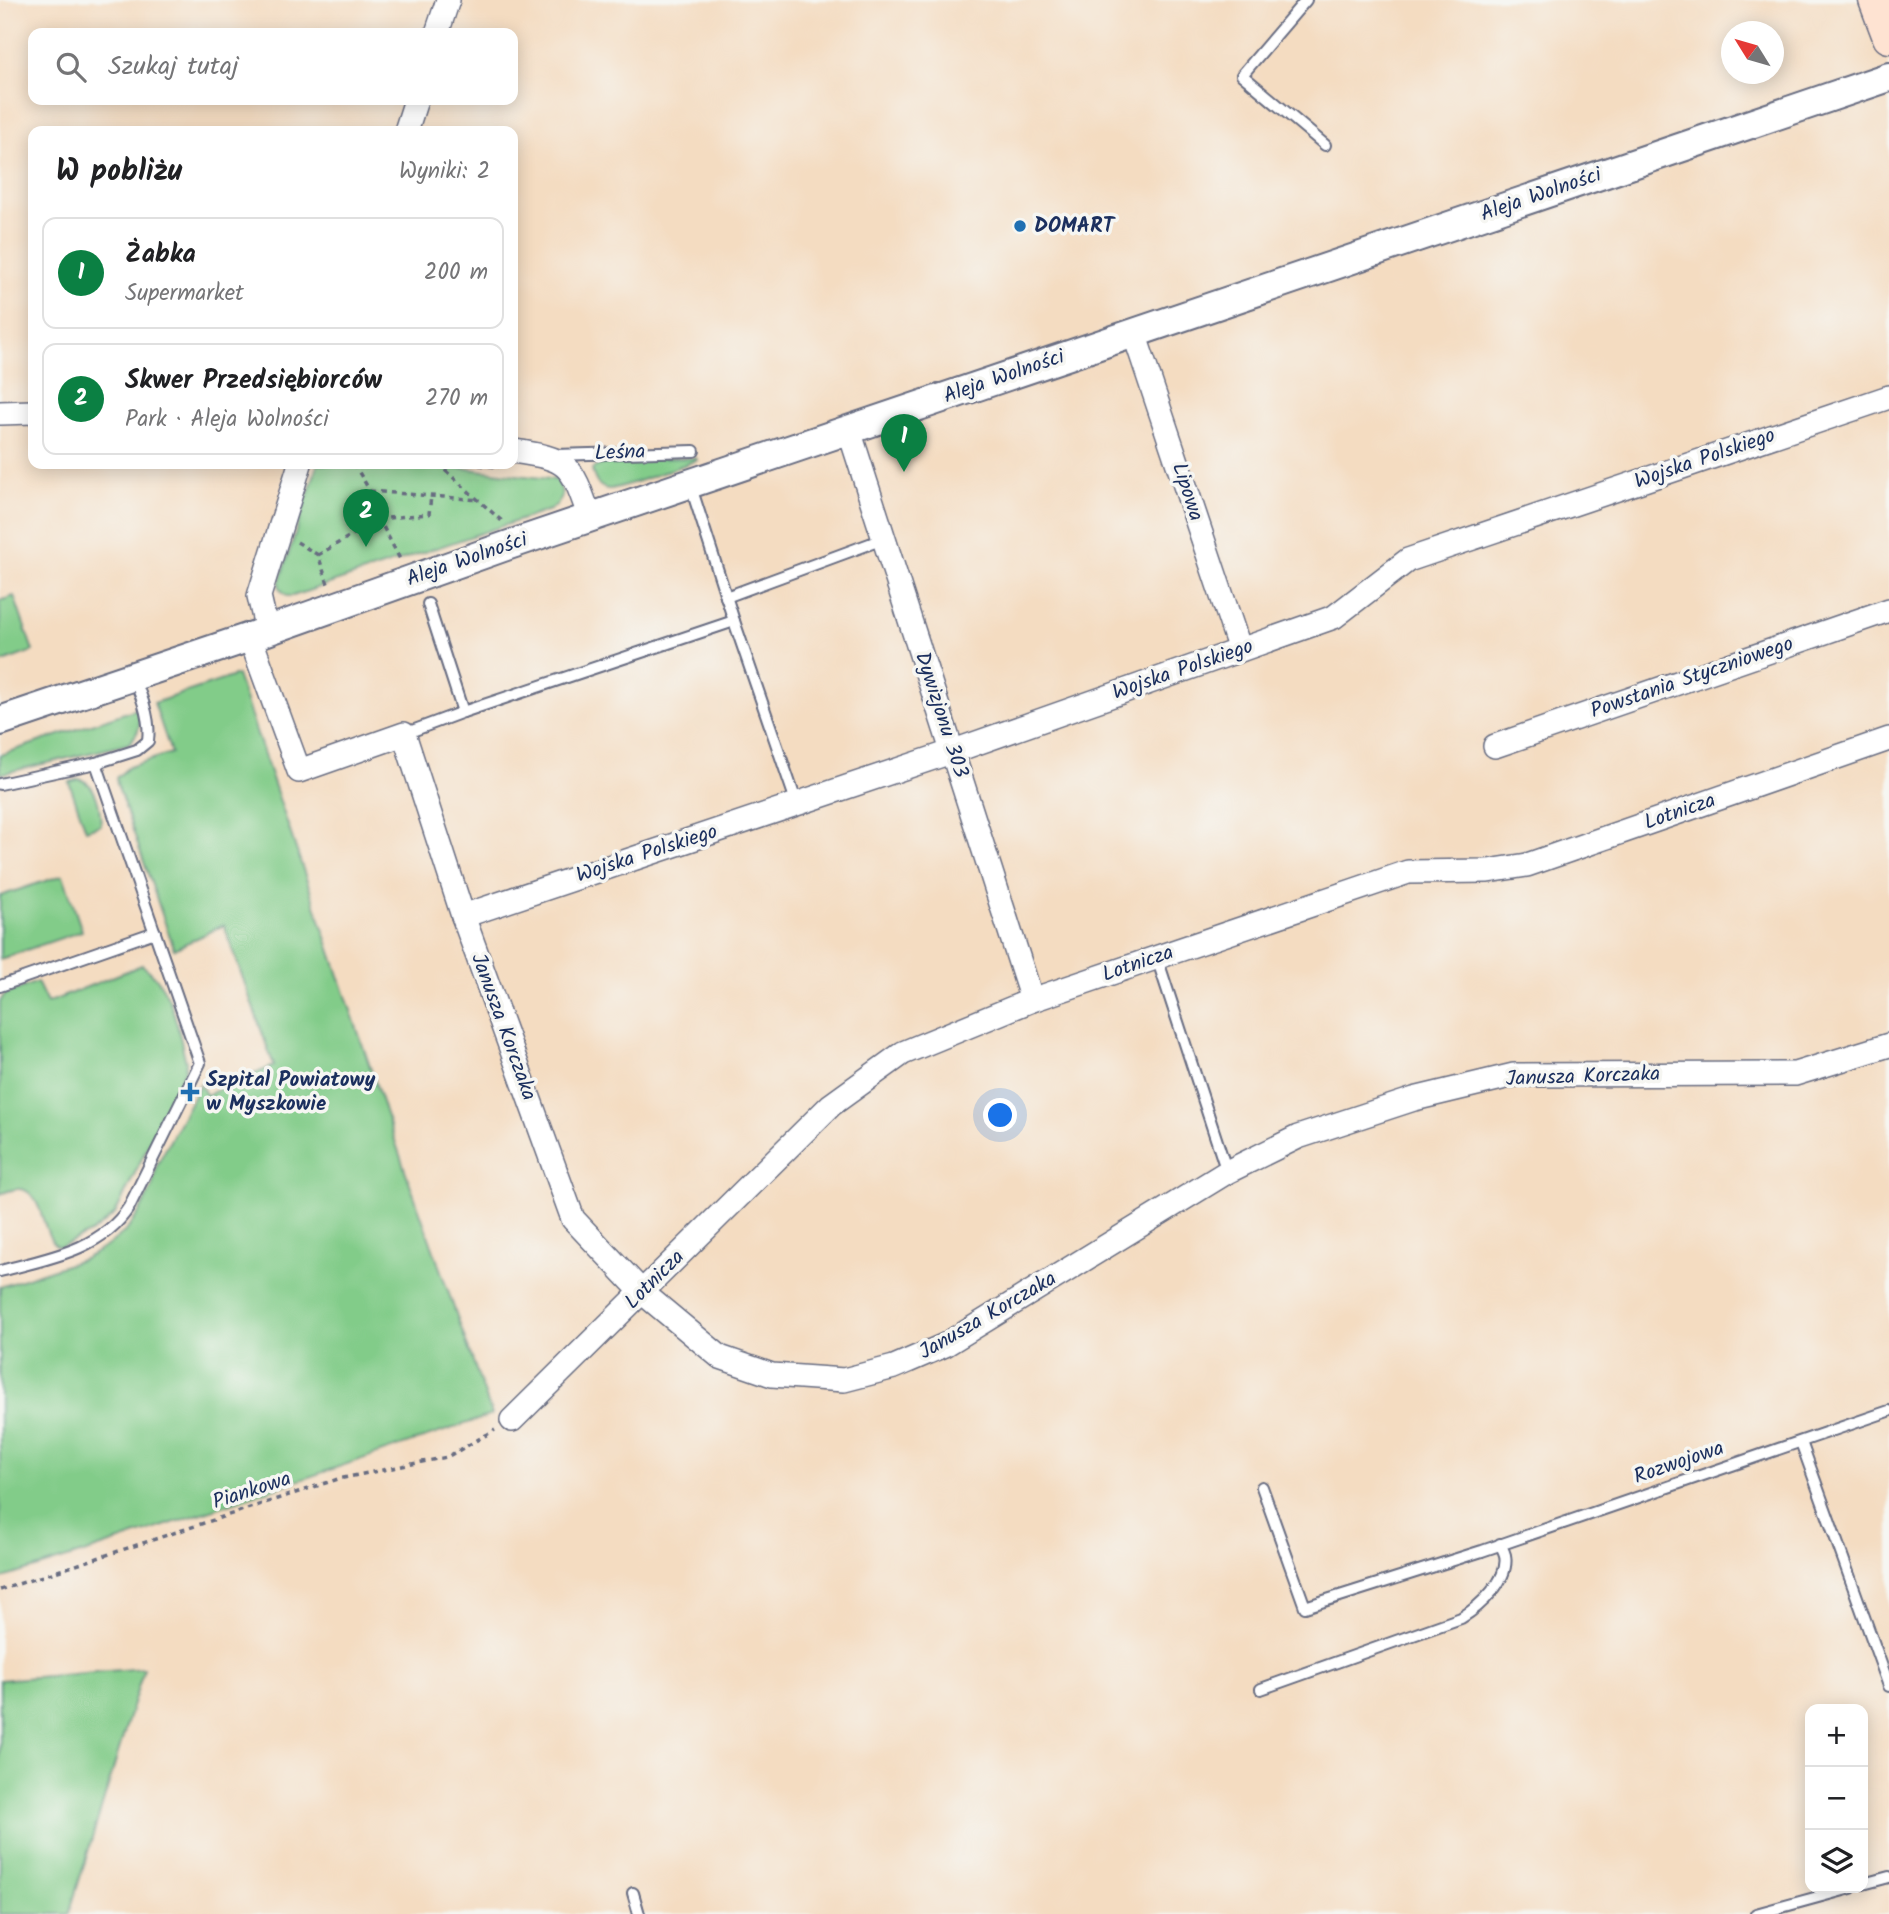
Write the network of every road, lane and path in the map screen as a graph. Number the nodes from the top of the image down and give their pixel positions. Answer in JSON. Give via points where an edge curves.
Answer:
{"nodes":[{"id":1,"x":448,"y":0,"type":"edge"},
{"id":2,"x":1306,"y":0,"type":"edge"},
{"id":3,"x":1875,"y":0,"type":"edge"},
{"id":4,"x":439,"y":28,"type":"edge"},
{"id":5,"x":1889,"y":37,"type":"edge"},
{"id":6,"x":1889,"y":77,"type":"edge"},
{"id":7,"x":414,"y":105,"type":"edge"},
{"id":8,"x":408,"y":126,"type":"edge"},
{"id":9,"x":1325,"y":145,"type":"dead end"},
{"id":10,"x":1134,"y":333,"type":"junction"},
{"id":11,"x":1889,"y":397,"type":"edge"},
{"id":12,"x":0,"y":412,"type":"edge"},
{"id":13,"x":28,"y":412,"type":"edge"},
{"id":14,"x":849,"y":430,"type":"junction"},
{"id":15,"x":694,"y":451,"type":"dead end"},
{"id":16,"x":545,"y":455,"type":"junction"},
{"id":17,"x":518,"y":459,"type":"edge"},
{"id":18,"x":298,"y":469,"type":"edge"},
{"id":19,"x":357,"y":469,"type":"edge"},
{"id":20,"x":444,"y":469,"type":"edge"},
{"id":21,"x":690,"y":484,"type":"junction"},
{"id":22,"x":370,"y":491,"type":"junction"},
{"id":23,"x":431,"y":496,"type":"junction"},
{"id":24,"x":480,"y":500,"type":"junction"},
{"id":25,"x":590,"y":518,"type":"junction"},
{"id":26,"x":379,"y":519,"type":"junction"},
{"id":27,"x":510,"y":528,"type":"dead end"},
{"id":28,"x":289,"y":537,"type":"dead end"},
{"id":29,"x":883,"y":538,"type":"junction"},
{"id":30,"x":318,"y":555,"type":"junction"},
{"id":31,"x":403,"y":564,"type":"dead end"},
{"id":32,"x":330,"y":589,"type":"dead end"},
{"id":33,"x":726,"y":597,"type":"junction"},
{"id":34,"x":428,"y":604,"type":"dead end"},
{"id":35,"x":1889,"y":610,"type":"edge"},
{"id":36,"x":734,"y":621,"type":"junction"},
{"id":37,"x":259,"y":634,"type":"junction"},
{"id":38,"x":1240,"y":650,"type":"junction"},
{"id":39,"x":133,"y":677,"type":"junction"},
{"id":40,"x":463,"y":712,"type":"junction"},
{"id":41,"x":0,"y":721,"type":"edge"},
{"id":42,"x":404,"y":734,"type":"junction"},
{"id":43,"x":1889,"y":739,"type":"edge"},
{"id":44,"x":1494,"y":746,"type":"dead end"},
{"id":45,"x":954,"y":751,"type":"junction"},
{"id":46,"x":96,"y":763,"type":"junction"},
{"id":47,"x":0,"y":784,"type":"edge"},
{"id":48,"x":797,"y":804,"type":"junction"},
{"id":49,"x":463,"y":916,"type":"junction"},
{"id":50,"x":155,"y":932,"type":"junction"},
{"id":51,"x":1157,"y":958,"type":"junction"},
{"id":52,"x":0,"y":986,"type":"edge"},
{"id":53,"x":1032,"y":1000,"type":"junction"},
{"id":54,"x":1889,"y":1045,"type":"edge"},
{"id":55,"x":1227,"y":1172,"type":"junction"},
{"id":56,"x":0,"y":1271,"type":"edge"},
{"id":57,"x":643,"y":1293,"type":"junction"},
{"id":58,"x":1889,"y":1411,"type":"edge"},
{"id":59,"x":512,"y":1420,"type":"joint"},
{"id":60,"x":1801,"y":1442,"type":"junction"},
{"id":61,"x":1262,"y":1488,"type":"dead end"},
{"id":62,"x":1500,"y":1544,"type":"junction"},
{"id":63,"x":0,"y":1590,"type":"edge"},
{"id":64,"x":1889,"y":1686,"type":"edge"},
{"id":65,"x":1261,"y":1689,"type":"dead end"},
{"id":66,"x":1889,"y":1877,"type":"edge"},
{"id":67,"x":1868,"y":1883,"type":"edge"},
{"id":68,"x":633,"y":1893,"type":"dead end"},
{"id":69,"x":1833,"y":1893,"type":"edge"},
{"id":70,"x":639,"y":1914,"type":"edge"},
{"id":71,"x":1756,"y":1914,"type":"edge"}],
"edges":[{"from":1,"to":4,"type":"street"},
{"from":2,"to":9,"type":"lane","via":[[1241,75]]},
{"from":3,"to":5,"type":"main road"},
{"from":6,"to":10,"type":"street","name":"Aleja Wolności"},
{"from":7,"to":8,"type":"street"},
{"from":10,"to":14,"type":"street","name":"Aleja Wolności"},
{"from":10,"to":38,"type":"street","name":"Lipowa"},
{"from":11,"to":38,"type":"street","name":"Wojska Polskiego","via":[[1408,559],[1334,617]]},
{"from":12,"to":13,"type":"street"},
{"from":14,"to":21,"type":"street","name":"Aleja Wolności"},
{"from":14,"to":29,"type":"street","name":"Dywizjonu 303"},
{"from":15,"to":16,"type":"lane","name":"Leśna"},
{"from":16,"to":17,"type":"street","name":"Leśna"},
{"from":16,"to":25,"type":"street","name":"Leśna","via":[[562,462],[573,474]]},
{"from":18,"to":37,"type":"street","via":[[259,596]]},
{"from":19,"to":22,"type":"path"},
{"from":20,"to":24,"type":"path"},
{"from":21,"to":25,"type":"street","name":"Aleja Wolności"},
{"from":21,"to":33,"type":"lane"},
{"from":22,"to":23,"type":"path"},
{"from":22,"to":26,"type":"path"},
{"from":23,"to":24,"type":"path"},
{"from":23,"to":26,"type":"path","via":[[429,514]]},
{"from":24,"to":27,"type":"path"},
{"from":25,"to":37,"type":"street","name":"Aleja Wolności"},
{"from":26,"to":30,"type":"path"},
{"from":26,"to":31,"type":"path"},
{"from":28,"to":30,"type":"path"},
{"from":29,"to":33,"type":"lane"},
{"from":29,"to":45,"type":"street","name":"Dywizjonu 303"},
{"from":30,"to":32,"type":"path"},
{"from":33,"to":36,"type":"lane"},
{"from":34,"to":40,"type":"lane"},
{"from":35,"to":44,"type":"street","name":"Powstania Styczniowego"},
{"from":36,"to":40,"type":"lane"},
{"from":36,"to":48,"type":"lane"},
{"from":37,"to":39,"type":"street","name":"Aleja Wolności"},
{"from":37,"to":42,"type":"street","via":[[299,771]]},
{"from":38,"to":45,"type":"street","name":"Wojska Polskiego"},
{"from":39,"to":41,"type":"street","name":"Aleja Wolności"},
{"from":39,"to":46,"type":"lane","via":[[150,728],[148,741],[137,750]]},
{"from":40,"to":42,"type":"lane"},
{"from":42,"to":49,"type":"street","name":"Janusza Korczaka"},
{"from":43,"to":51,"type":"street","name":"Lotnicza","via":[[1527,865],[1488,872],[1408,872]]},
{"from":45,"to":48,"type":"street","name":"Wojska Polskiego"},
{"from":45,"to":53,"type":"street","name":"Dywizjonu 303"},
{"from":46,"to":47,"type":"lane"},
{"from":46,"to":50,"type":"lane"},
{"from":48,"to":49,"type":"street","name":"Wojska Polskiego"},
{"from":49,"to":57,"type":"street","name":"Janusza Korczaka","via":[[573,1219]]},
{"from":50,"to":52,"type":"lane"},
{"from":50,"to":56,"type":"lane","via":[[200,1063],[129,1207],[116,1224],[90,1242]]},
{"from":51,"to":53,"type":"street","name":"Lotnicza"},
{"from":51,"to":55,"type":"lane"},
{"from":53,"to":57,"type":"street","name":"Lotnicza","via":[[903,1054],[831,1105]]},
{"from":54,"to":55,"type":"street","name":"Janusza Korczaka","via":[[1795,1074],[1514,1075],[1414,1099],[1298,1137]]},
{"from":55,"to":57,"type":"street","name":"Janusza Korczaka","via":[[945,1345],[894,1367],[844,1380],[772,1375],[720,1357]]},
{"from":57,"to":59,"type":"street","name":"Lotnicza"},
{"from":58,"to":60,"type":"lane","name":"Rozwojowa"},
{"from":59,"to":63,"type":"path","name":"Piankowa","via":[[447,1457],[338,1479]]},
{"from":60,"to":62,"type":"lane","name":"Rozwojowa"},
{"from":60,"to":64,"type":"lane"},
{"from":61,"to":62,"type":"lane","name":"Rozwojowa","via":[[1305,1607]]},
{"from":62,"to":65,"type":"lane","via":[[1505,1556],[1498,1581],[1477,1608],[1461,1618]]},
{"from":66,"to":67,"type":"lane"},
{"from":68,"to":70,"type":"lane"},
{"from":69,"to":71,"type":"lane"}]}
